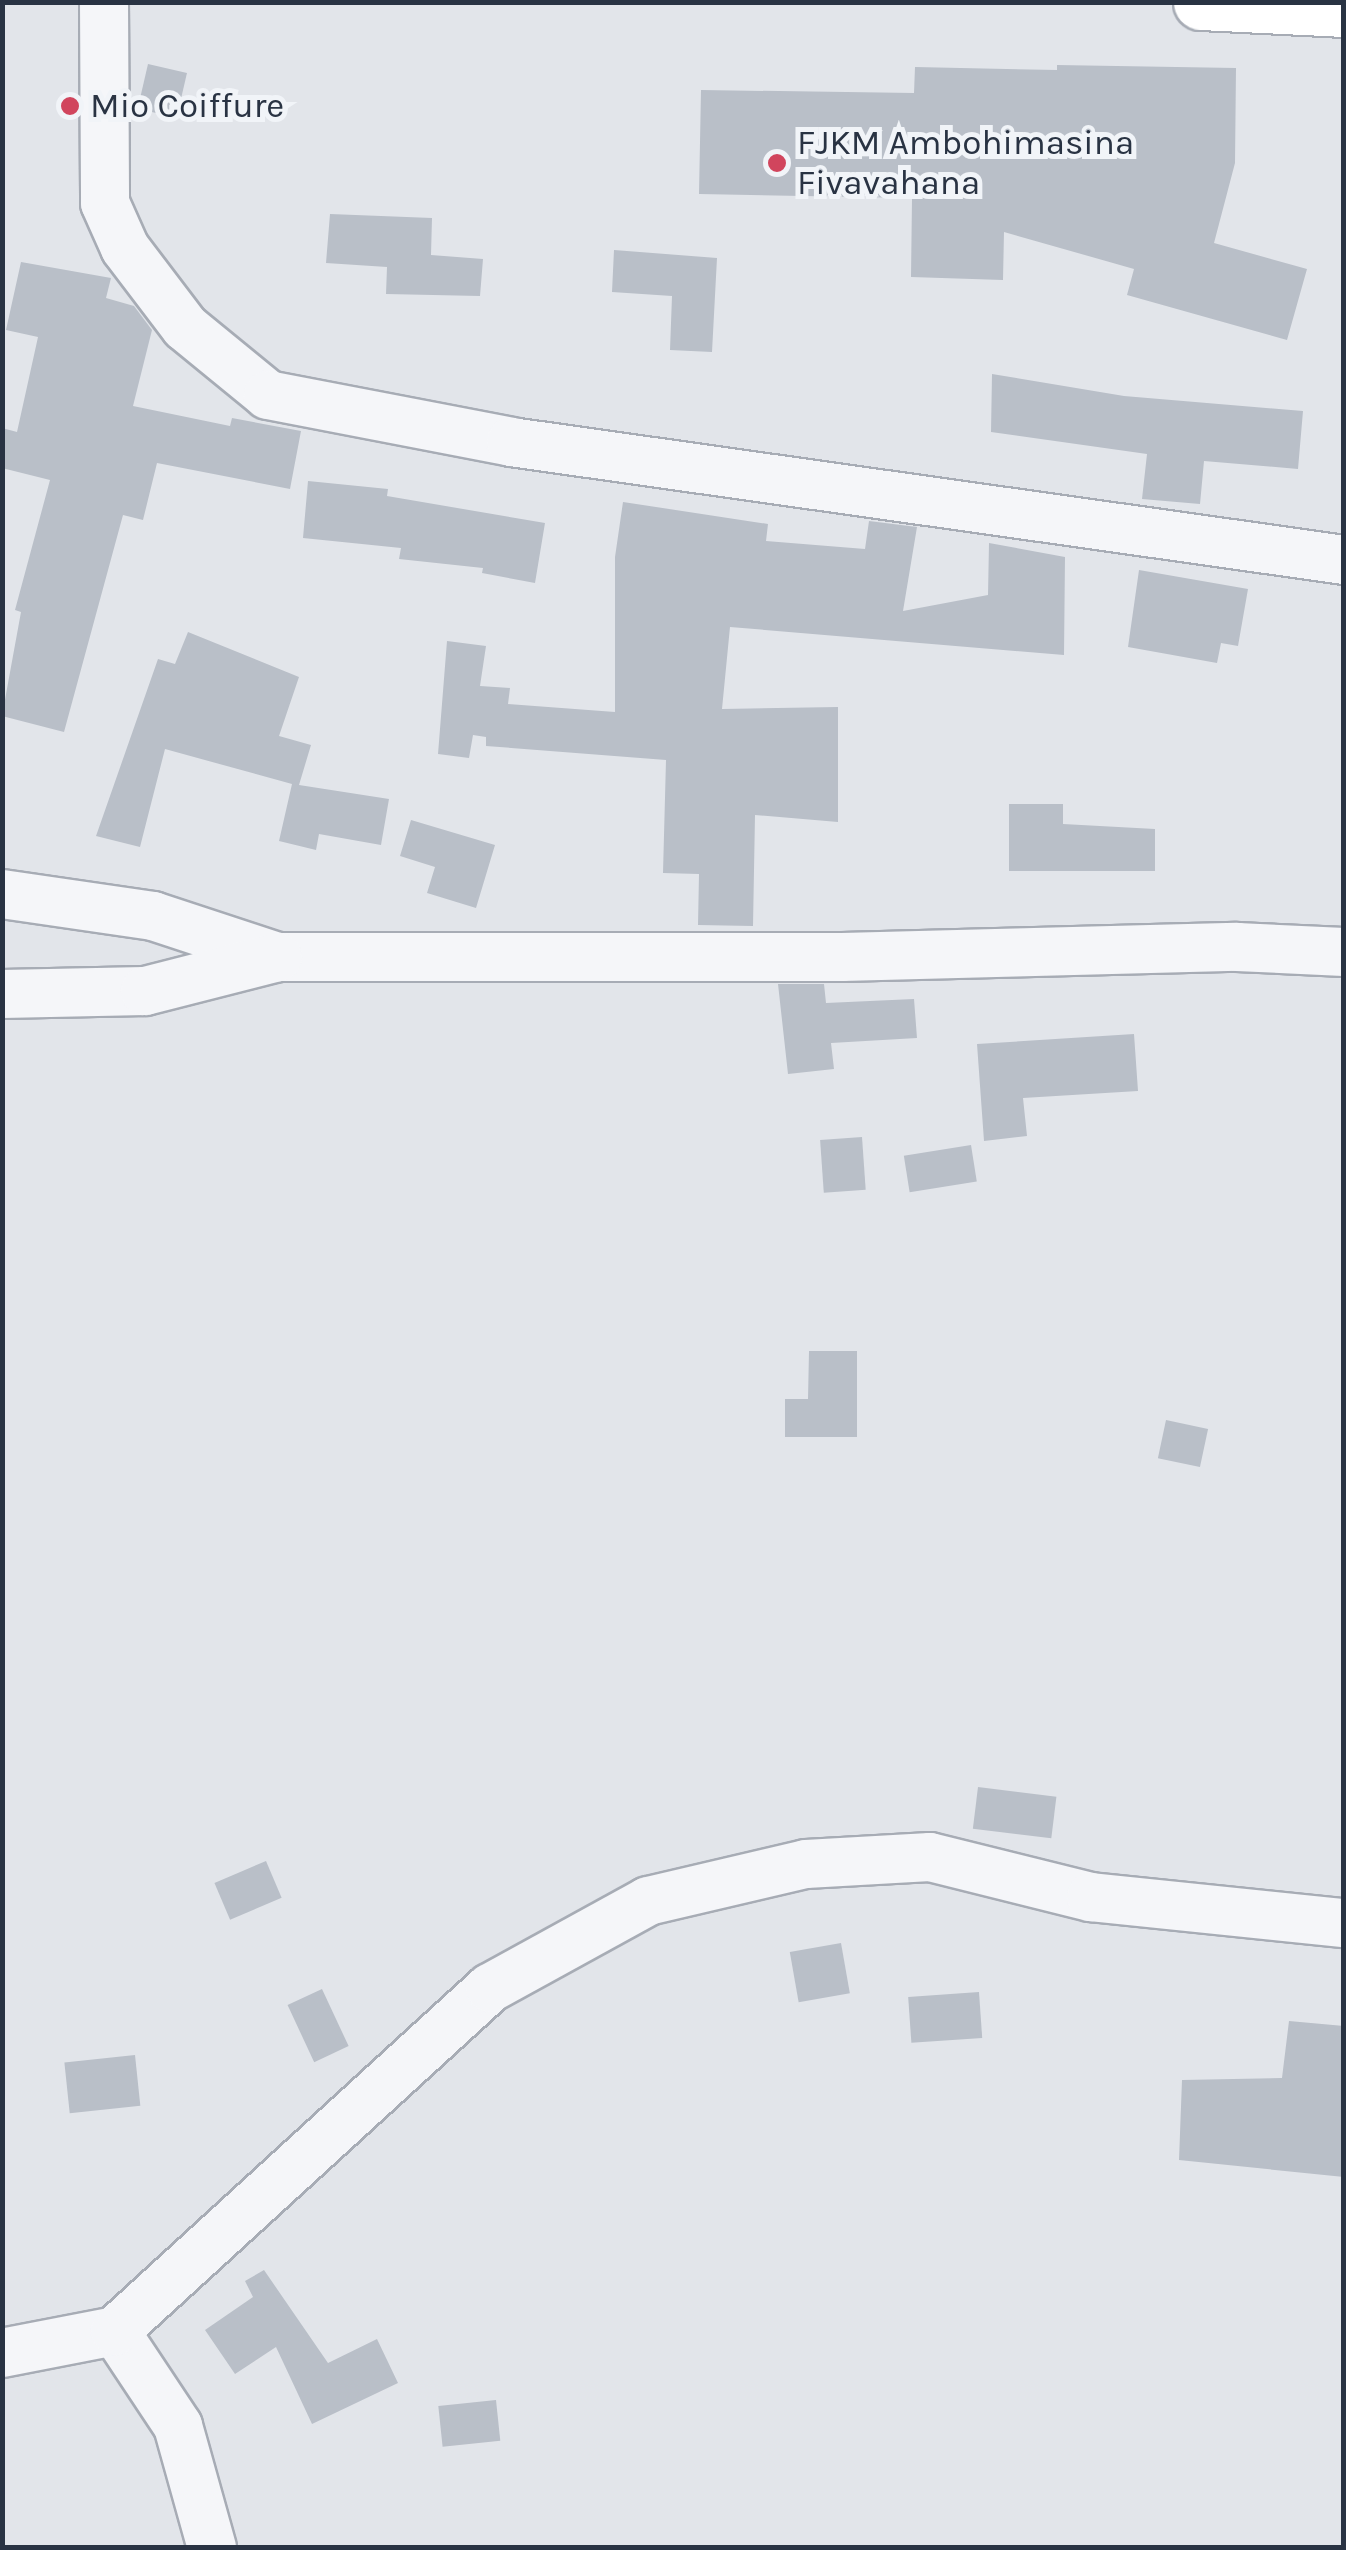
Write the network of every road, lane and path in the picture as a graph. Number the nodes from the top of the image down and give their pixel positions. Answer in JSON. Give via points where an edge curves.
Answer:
{"nodes":[{"id":1,"x":104,"y":2,"type":"edge"},
{"id":2,"x":1201,"y":2,"type":"edge"},
{"id":3,"x":1344,"y":9,"type":"edge"},
{"id":4,"x":1344,"y":560,"type":"edge"},
{"id":5,"x":2,"y":894,"type":"edge"},
{"id":6,"x":1344,"y":952,"type":"edge"},
{"id":7,"x":278,"y":956,"type":"junction"},
{"id":8,"x":2,"y":994,"type":"edge"},
{"id":9,"x":1344,"y":1923,"type":"edge"},
{"id":10,"x":115,"y":2331,"type":"junction"},
{"id":11,"x":2,"y":2353,"type":"edge"},
{"id":12,"x":212,"y":2548,"type":"edge"}],
"edges":[{"from":1,"to":4,"type":"street","via":[[106,203],[125,248],[184,327],[268,395],[510,442]]},
{"from":2,"to":3,"type":"main road"},
{"from":5,"to":7,"type":"street","via":[[153,916]]},
{"from":6,"to":7,"type":"street","via":[[1237,947],[842,957]]},
{"from":7,"to":8,"type":"street","via":[[145,991]]},
{"from":9,"to":10,"type":"street","via":[[1091,1897],[930,1857],[806,1864],[648,1900],[490,1988]]},
{"from":10,"to":11,"type":"street"},
{"from":10,"to":12,"type":"street","via":[[178,2426]]}]}
